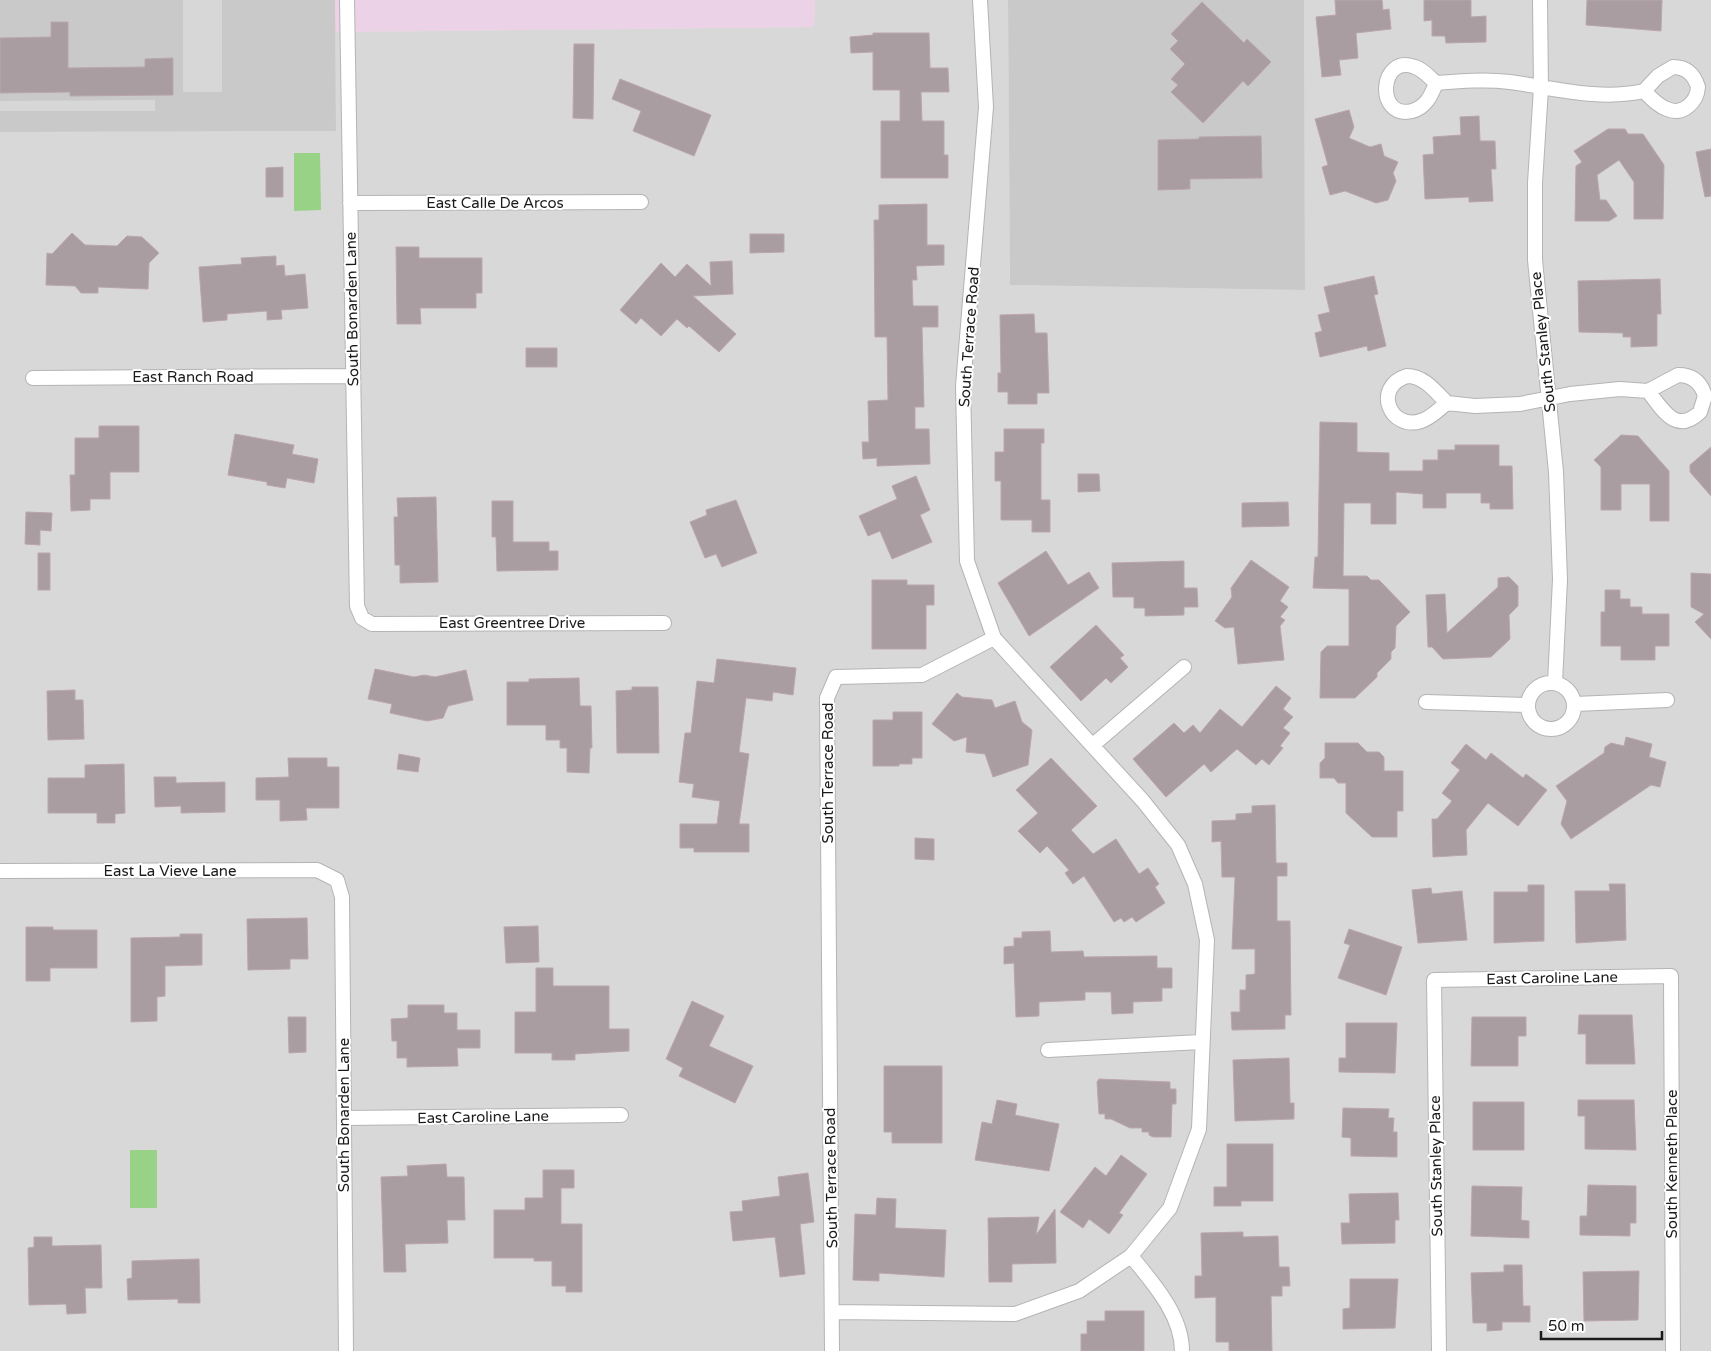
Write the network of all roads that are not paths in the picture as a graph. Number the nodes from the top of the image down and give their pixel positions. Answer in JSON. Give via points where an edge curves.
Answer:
{"nodes":[{"id":1,"x":347,"y":0,"type":"edge"},
{"id":2,"x":980,"y":0,"type":"edge"},
{"id":3,"x":1540,"y":0,"type":"edge"},
{"id":4,"x":1436,"y":84,"type":"dead end"},
{"id":5,"x":1541,"y":88,"type":"junction"},
{"id":6,"x":1644,"y":91,"type":"dead end"},
{"id":7,"x":641,"y":202,"type":"dead end"},
{"id":8,"x":350,"y":203,"type":"junction"},
{"id":9,"x":352,"y":376,"type":"junction"},
{"id":10,"x":33,"y":378,"type":"dead end"},
{"id":11,"x":1648,"y":392,"type":"dead end"},
{"id":12,"x":1549,"y":398,"type":"junction"},
{"id":13,"x":1447,"y":402,"type":"dead end"},
{"id":14,"x":362,"y":618,"type":"joint"},
{"id":15,"x":664,"y":623,"type":"dead end"},
{"id":16,"x":994,"y":638,"type":"junction"},
{"id":17,"x":1184,"y":668,"type":"dead end"},
{"id":18,"x":1555,"y":683,"type":"junction"},
{"id":19,"x":1667,"y":700,"type":"dead end"},
{"id":20,"x":1426,"y":702,"type":"dead end"},
{"id":21,"x":1575,"y":704,"type":"junction"},
{"id":22,"x":1528,"y":705,"type":"junction"},
{"id":23,"x":1093,"y":745,"type":"junction"},
{"id":24,"x":0,"y":871,"type":"edge"},
{"id":25,"x":337,"y":880,"type":"joint"},
{"id":26,"x":1671,"y":976,"type":"joint"},
{"id":27,"x":1434,"y":980,"type":"joint"},
{"id":28,"x":1201,"y":1042,"type":"junction"},
{"id":29,"x":1048,"y":1050,"type":"dead end"},
{"id":30,"x":621,"y":1115,"type":"dead end"},
{"id":31,"x":344,"y":1118,"type":"junction"},
{"id":32,"x":1131,"y":1256,"type":"junction"},
{"id":33,"x":832,"y":1312,"type":"junction"},
{"id":34,"x":346,"y":1351,"type":"edge"},
{"id":35,"x":832,"y":1351,"type":"edge"},
{"id":36,"x":1182,"y":1351,"type":"edge"},
{"id":37,"x":1439,"y":1351,"type":"edge"},
{"id":38,"x":1673,"y":1351,"type":"edge"}],
"edges":[{"from":1,"to":8,"type":"street","name":"South Bonarden Lane"},
{"from":2,"to":16,"type":"street","name":"South Terrace Road","via":[[986,107],[962,386],[967,561]]},
{"from":3,"to":5,"type":"street","name":"South Stanley Place"},
{"from":4,"to":5,"type":"street","via":[[1464,80],[1508,82]]},
{"from":5,"to":6,"type":"street","via":[[1584,95]]},
{"from":5,"to":12,"type":"street","name":"South Stanley Place","via":[[1535,183],[1535,260]]},
{"from":7,"to":8,"type":"street","name":"East Calle De Arcos"},
{"from":8,"to":9,"type":"street","name":"South Bonarden Lane"},
{"from":9,"to":10,"type":"street","name":"East Ranch Road"},
{"from":9,"to":14,"type":"street","name":"South Bonarden Lane","via":[[358,606]]},
{"from":11,"to":12,"type":"street","via":[[1620,389]]},
{"from":12,"to":13,"type":"street","via":[[1520,404],[1475,406]]},
{"from":12,"to":18,"type":"street","name":"South Stanley Place","via":[[1560,579]]},
{"from":14,"to":15,"type":"street","name":"East Greentree Drive","via":[[372,624]]},
{"from":16,"to":23,"type":"street"},
{"from":16,"to":33,"type":"street","name":"South Terrace Road","via":[[922,675],[836,677],[827,698]]},
{"from":17,"to":23,"type":"street"},
{"from":18,"to":21,"type":"street","via":[[1567,689]]},
{"from":18,"to":22,"type":"street","via":[[1541,686],[1533,692]]},
{"from":19,"to":21,"type":"street"},
{"from":20,"to":22,"type":"street"},
{"from":21,"to":22,"type":"street","via":[[1570,720],[1564,726],[1550,730],[1537,725]]},
{"from":23,"to":28,"type":"street","via":[[1178,845],[1195,884],[1207,940]]},
{"from":24,"to":25,"type":"street","name":"East La Vieve Lane","via":[[317,870]]},
{"from":25,"to":31,"type":"street","name":"South Bonarden Lane","via":[[342,896]]},
{"from":26,"to":27,"type":"street","name":"East Caroline Lane"},
{"from":26,"to":38,"type":"street","name":"South Kenneth Place"},
{"from":27,"to":37,"type":"street","name":"South Stanley Place"},
{"from":28,"to":29,"type":"street"},
{"from":28,"to":32,"type":"street","via":[[1199,1129],[1170,1208]]},
{"from":30,"to":31,"type":"street","name":"East Caroline Lane"},
{"from":31,"to":34,"type":"street","name":"South Bonarden Lane"},
{"from":32,"to":33,"type":"street","via":[[1079,1291],[1015,1314]]},
{"from":32,"to":36,"type":"street","via":[[1162,1295],[1182,1339]]},
{"from":33,"to":35,"type":"street","name":"South Terrace Road"}]}
